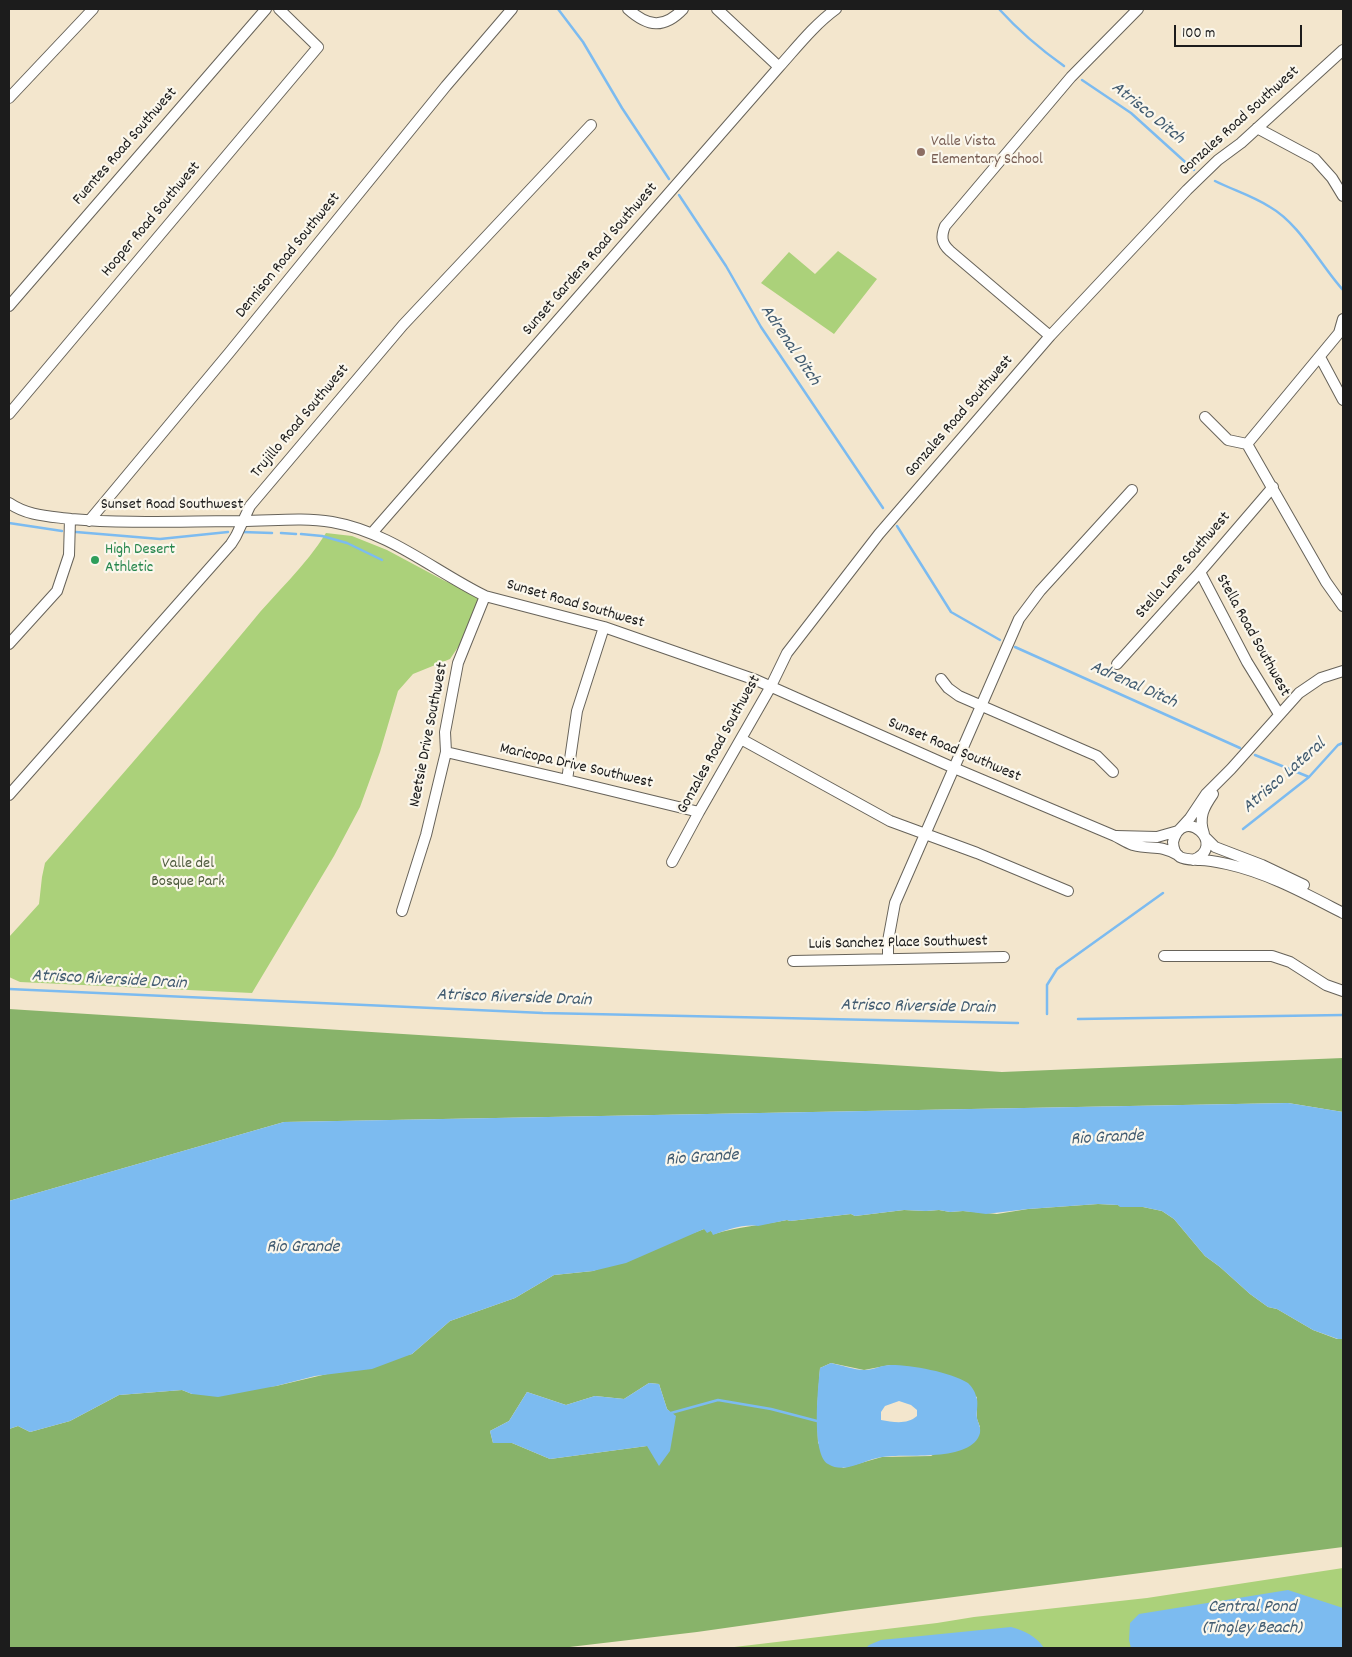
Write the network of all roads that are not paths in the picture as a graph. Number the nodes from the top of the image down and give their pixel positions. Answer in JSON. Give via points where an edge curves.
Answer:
{"nodes":[{"id":1,"x":92,"y":9,"type":"edge"},
{"id":2,"x":266,"y":9,"type":"edge"},
{"id":3,"x":279,"y":9,"type":"edge"},
{"id":4,"x":512,"y":9,"type":"edge"},
{"id":5,"x":628,"y":9,"type":"edge"},
{"id":6,"x":683,"y":9,"type":"edge"},
{"id":7,"x":717,"y":9,"type":"edge"},
{"id":8,"x":836,"y":9,"type":"edge"},
{"id":9,"x":1138,"y":9,"type":"edge"},
{"id":10,"x":1343,"y":50,"type":"edge"},
{"id":11,"x":779,"y":67,"type":"junction"},
{"id":12,"x":9,"y":98,"type":"edge"},
{"id":13,"x":591,"y":125,"type":"dead end"},
{"id":14,"x":1257,"y":128,"type":"junction"},
{"id":15,"x":1343,"y":196,"type":"edge"},
{"id":16,"x":9,"y":306,"type":"edge"},
{"id":17,"x":1343,"y":319,"type":"edge"},
{"id":18,"x":1050,"y":336,"type":"junction"},
{"id":19,"x":1320,"y":357,"type":"junction"},
{"id":20,"x":1343,"y":400,"type":"edge"},
{"id":21,"x":9,"y":414,"type":"edge"},
{"id":22,"x":1205,"y":417,"type":"dead end"},
{"id":23,"x":1247,"y":444,"type":"junction"},
{"id":24,"x":1272,"y":487,"type":"junction"},
{"id":25,"x":1132,"y":490,"type":"dead end"},
{"id":26,"x":9,"y":503,"type":"edge"},
{"id":27,"x":70,"y":519,"type":"junction"},
{"id":28,"x":90,"y":521,"type":"junction"},
{"id":29,"x":242,"y":521,"type":"junction"},
{"id":30,"x":372,"y":533,"type":"junction"},
{"id":31,"x":1200,"y":572,"type":"junction"},
{"id":32,"x":485,"y":596,"type":"junction"},
{"id":33,"x":1343,"y":606,"type":"edge"},
{"id":34,"x":604,"y":626,"type":"junction"},
{"id":35,"x":9,"y":644,"type":"edge"},
{"id":36,"x":1117,"y":664,"type":"dead end"},
{"id":37,"x":1343,"y":671,"type":"edge"},
{"id":38,"x":940,"y":679,"type":"dead end"},
{"id":39,"x":770,"y":688,"type":"junction"},
{"id":40,"x":980,"y":706,"type":"junction"},
{"id":41,"x":1279,"y":714,"type":"junction"},
{"id":42,"x":741,"y":739,"type":"junction"},
{"id":43,"x":446,"y":752,"type":"junction"},
{"id":44,"x":954,"y":768,"type":"junction"},
{"id":45,"x":1230,"y":769,"type":"junction"},
{"id":46,"x":1113,"y":772,"type":"dead end"},
{"id":47,"x":566,"y":780,"type":"junction"},
{"id":48,"x":9,"y":795,"type":"edge"},
{"id":49,"x":699,"y":812,"type":"junction"},
{"id":50,"x":1179,"y":830,"type":"junction"},
{"id":51,"x":925,"y":834,"type":"junction"},
{"id":52,"x":1115,"y":836,"type":"junction"},
{"id":53,"x":1205,"y":836,"type":"junction"},
{"id":54,"x":1178,"y":855,"type":"junction"},
{"id":55,"x":1193,"y":860,"type":"junction"},
{"id":56,"x":672,"y":862,"type":"dead end"},
{"id":57,"x":1068,"y":891,"type":"dead end"},
{"id":58,"x":402,"y":911,"type":"dead end"},
{"id":59,"x":1343,"y":913,"type":"edge"},
{"id":60,"x":1164,"y":956,"type":"dead end"},
{"id":61,"x":1004,"y":957,"type":"dead end"},
{"id":62,"x":888,"y":959,"type":"junction"},
{"id":63,"x":793,"y":961,"type":"dead end"},
{"id":64,"x":1343,"y":991,"type":"edge"}],
"edges":[{"from":1,"to":12,"type":"street"},
{"from":2,"to":16,"type":"street","name":"Fuentes Road Southwest"},
{"from":3,"to":21,"type":"street","name":"Hooper Road Southwest","via":[[318,47]]},
{"from":4,"to":28,"type":"street","name":"Dennison Road Southwest"},
{"from":5,"to":6,"type":"street","via":[[637,18],[656,24],[675,18]]},
{"from":7,"to":11,"type":"street"},
{"from":8,"to":11,"type":"street","name":"Sunset Gardens Road Southwest"},
{"from":9,"to":18,"type":"street","via":[[1071,77],[945,226],[942,234],[942,241],[950,251]]},
{"from":10,"to":14,"type":"street","name":"Gonzales Road Southwest"},
{"from":11,"to":30,"type":"street","name":"Sunset Gardens Road Southwest"},
{"from":13,"to":29,"type":"street","name":"Trujillo Road Southwest","via":[[403,325],[250,506]]},
{"from":14,"to":15,"type":"street","via":[[1315,159]]},
{"from":14,"to":18,"type":"street","name":"Gonzales Road Southwest","via":[[1187,190]]},
{"from":17,"to":19,"type":"street","via":[[1339,333]]},
{"from":18,"to":39,"type":"street","name":"Gonzales Road Southwest","via":[[879,534],[787,653]]},
{"from":19,"to":20,"type":"street"},
{"from":19,"to":23,"type":"street"},
{"from":22,"to":23,"type":"street","via":[[1228,440]]},
{"from":23,"to":24,"type":"street"},
{"from":24,"to":31,"type":"street","name":"Stella Lane Southwest"},
{"from":24,"to":33,"type":"street"},
{"from":25,"to":40,"type":"street","via":[[1027,606]]},
{"from":26,"to":27,"type":"street","name":"Sunset Road Southwest","via":[[32,514]]},
{"from":27,"to":28,"type":"street","name":"Sunset Road Southwest"},
{"from":27,"to":35,"type":"street","via":[[69,555],[57,591]]},
{"from":28,"to":29,"type":"street","name":"Sunset Road Southwest"},
{"from":29,"to":30,"type":"street","name":"Sunset Road Southwest","via":[[310,519]]},
{"from":29,"to":48,"type":"street","name":"Trujillo Road Southwest","via":[[231,544]]},
{"from":30,"to":32,"type":"street","name":"Sunset Road Southwest"},
{"from":31,"to":36,"type":"street","name":"Stella Lane Southwest"},
{"from":31,"to":41,"type":"street","name":"Stella Road Southwest","via":[[1247,662]]},
{"from":32,"to":34,"type":"street","name":"Sunset Road Southwest"},
{"from":32,"to":43,"type":"street","name":"Neetsie Drive Southwest","via":[[458,663],[445,732]]},
{"from":34,"to":39,"type":"street","name":"Sunset Road Southwest","via":[[756,680]]},
{"from":34,"to":47,"type":"street","via":[[577,711]]},
{"from":37,"to":41,"type":"street","via":[[1310,684]]},
{"from":38,"to":40,"type":"street","via":[[954,693]]},
{"from":39,"to":42,"type":"street","name":"Gonzales Road Southwest"},
{"from":39,"to":44,"type":"street","name":"Sunset Road Southwest"},
{"from":40,"to":44,"type":"street"},
{"from":40,"to":46,"type":"street","via":[[1097,756]]},
{"from":41,"to":45,"type":"street"},
{"from":42,"to":49,"type":"street","name":"Gonzales Road Southwest"},
{"from":42,"to":51,"type":"street","via":[[890,821]]},
{"from":43,"to":47,"type":"street","name":"Maricopa Drive Southwest"},
{"from":43,"to":58,"type":"street","name":"Neetsie Drive Southwest","via":[[426,835]]},
{"from":44,"to":51,"type":"street"},
{"from":44,"to":52,"type":"street","name":"Sunset Road Southwest"},
{"from":45,"to":50,"type":"street","via":[[1202,798]]},
{"from":45,"to":53,"type":"street","via":[[1204,808],[1201,818]]},
{"from":47,"to":49,"type":"street","name":"Maricopa Drive Southwest"},
{"from":49,"to":56,"type":"street","name":"Gonzales Road Southwest"},
{"from":50,"to":52,"type":"street","name":"Sunset Road Southwest","via":[[1157,837]]},
{"from":50,"to":53,"type":"street","via":[[1194,827]]},
{"from":50,"to":54,"type":"street","via":[[1173,842]]},
{"from":51,"to":57,"type":"street"},
{"from":51,"to":62,"type":"street","via":[[895,903]]},
{"from":52,"to":54,"type":"street","name":"Sunset Road Southwest","via":[[1127,843],[1162,847]]},
{"from":53,"to":55,"type":"street","via":[[1204,852]]},
{"from":53,"to":59,"type":"street","via":[[1215,847],[1262,864],[1298,882]]},
{"from":54,"to":55,"type":"street"},
{"from":55,"to":59,"type":"street","via":[[1227,864],[1276,880]]},
{"from":60,"to":64,"type":"street","via":[[1272,956],[1290,962],[1326,985]]},
{"from":61,"to":62,"type":"street","name":"Luis Sanchez Place Southwest"},
{"from":62,"to":63,"type":"street","name":"Luis Sanchez Place Southwest"}]}
